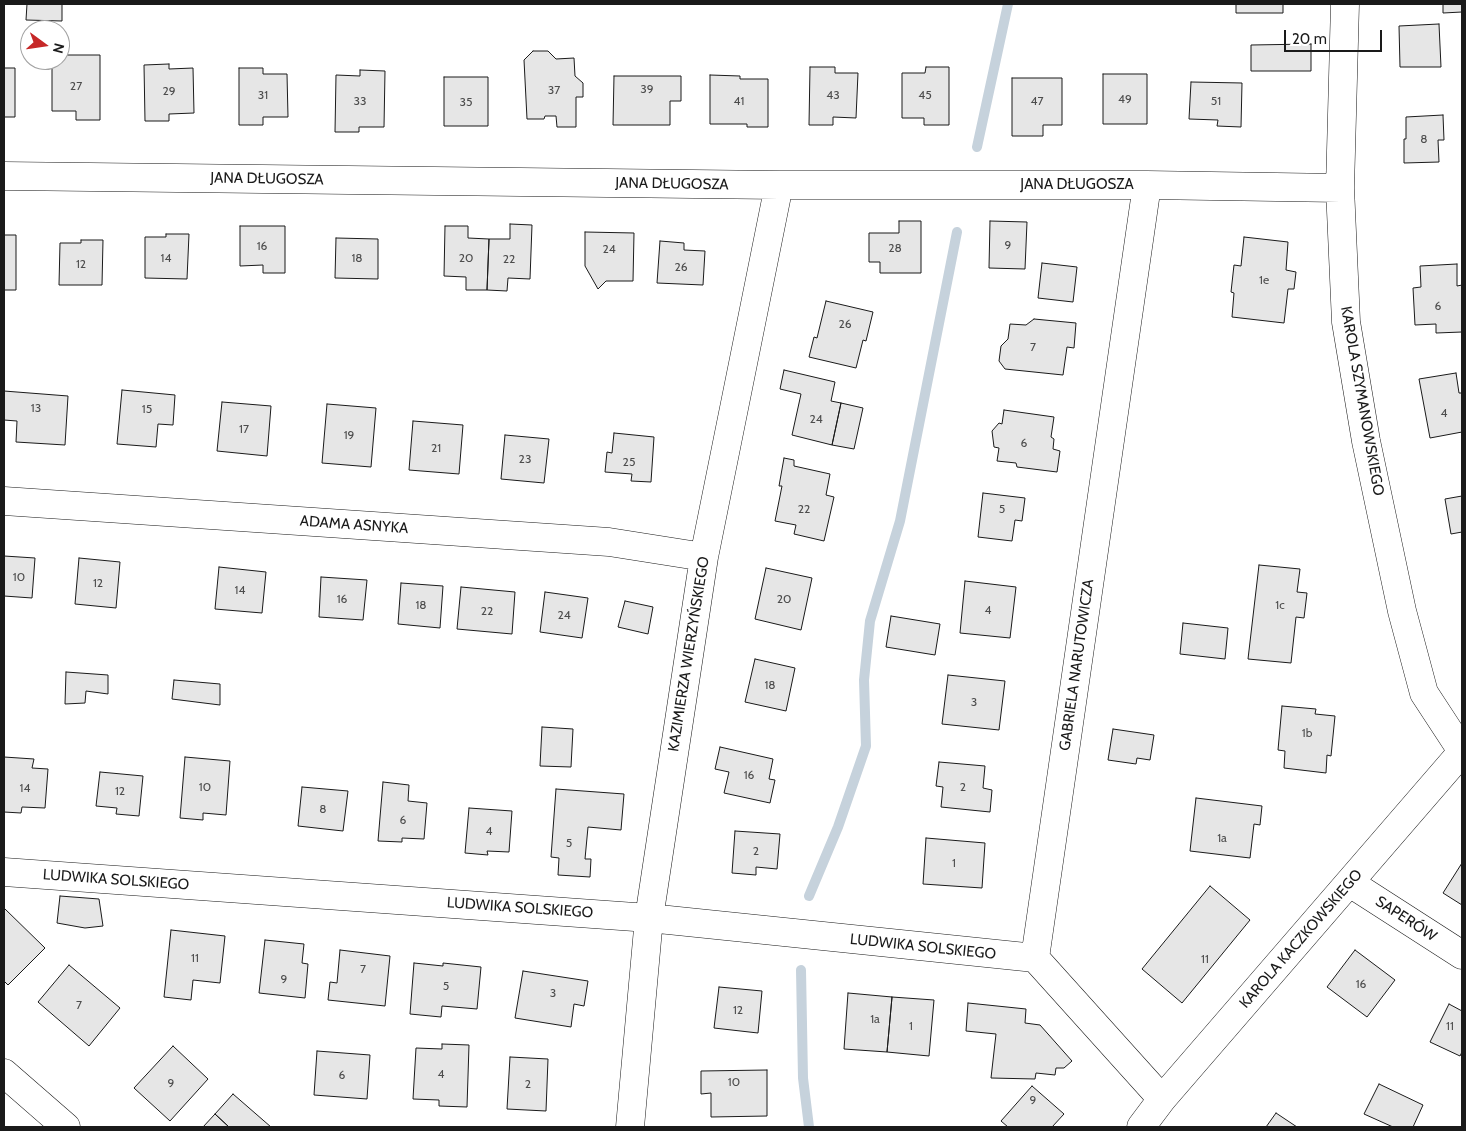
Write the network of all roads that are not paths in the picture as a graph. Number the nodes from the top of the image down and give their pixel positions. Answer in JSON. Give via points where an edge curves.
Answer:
{"nodes":[{"id":1,"x":1345,"y":4,"type":"edge"},
{"id":2,"x":4,"y":176,"type":"edge"},
{"id":3,"x":779,"y":185,"type":"junction"},
{"id":4,"x":1146,"y":185,"type":"junction"},
{"id":5,"x":1340,"y":188,"type":"junction"},
{"id":6,"x":4,"y":501,"type":"edge"},
{"id":7,"x":704,"y":557,"type":"junction"},
{"id":8,"x":1462,"y":751,"type":"edge"},
{"id":9,"x":4,"y":872,"type":"edge"},
{"id":10,"x":1350,"y":883,"type":"junction"},
{"id":11,"x":649,"y":918,"type":"junction"},
{"id":12,"x":1462,"y":955,"type":"edge"},
{"id":13,"x":1035,"y":958,"type":"junction"},
{"id":14,"x":4,"y":1073,"type":"edge"},
{"id":15,"x":1162,"y":1099,"type":"junction"},
{"id":16,"x":66,"y":1127,"type":"edge"},
{"id":17,"x":630,"y":1127,"type":"edge"},
{"id":18,"x":1141,"y":1127,"type":"edge"}],
"edges":[{"from":1,"to":5,"type":"street","name":"KAROLA SZYMANOWSKIEGO"},
{"from":2,"to":3,"type":"street","name":"JANA DŁUGOSZA"},
{"from":3,"to":4,"type":"street","name":"JANA DŁUGOSZA"},
{"from":3,"to":7,"type":"street","name":"KAZIMIERZA WIERZYŃSKIEGO"},
{"from":4,"to":5,"type":"street","name":"JANA DŁUGOSZA"},
{"from":4,"to":13,"type":"street","name":"GABRIELA NARUTOWICZA"},
{"from":5,"to":8,"type":"street","name":"KAROLA SZYMANOWSKIEGO","via":[[1346,322],[1366,441],[1402,611],[1424,693]]},
{"from":6,"to":7,"type":"street","name":"ADAMA ASNYKA","via":[[609,542]]},
{"from":7,"to":11,"type":"street","name":"KAZIMIERZA WIERZYŃSKIEGO"},
{"from":8,"to":10,"type":"street","name":"KAROLA KACZKOWSKIEGO"},
{"from":9,"to":11,"type":"street","name":"LUDWIKA SOLSKIEGO"},
{"from":10,"to":12,"type":"street","name":"SAPERÓW"},
{"from":10,"to":15,"type":"street","name":"KAROLA KACZKOWSKIEGO"},
{"from":11,"to":13,"type":"street","name":"LUDWIKA SOLSKIEGO"},
{"from":11,"to":17,"type":"street","name":"KAZIMIERZA WIERZYŃSKIEGO"},
{"from":13,"to":15,"type":"street"},
{"from":14,"to":16,"type":"street"},
{"from":15,"to":18,"type":"street","name":"KAROLA KACZKOWSKIEGO"}]}
